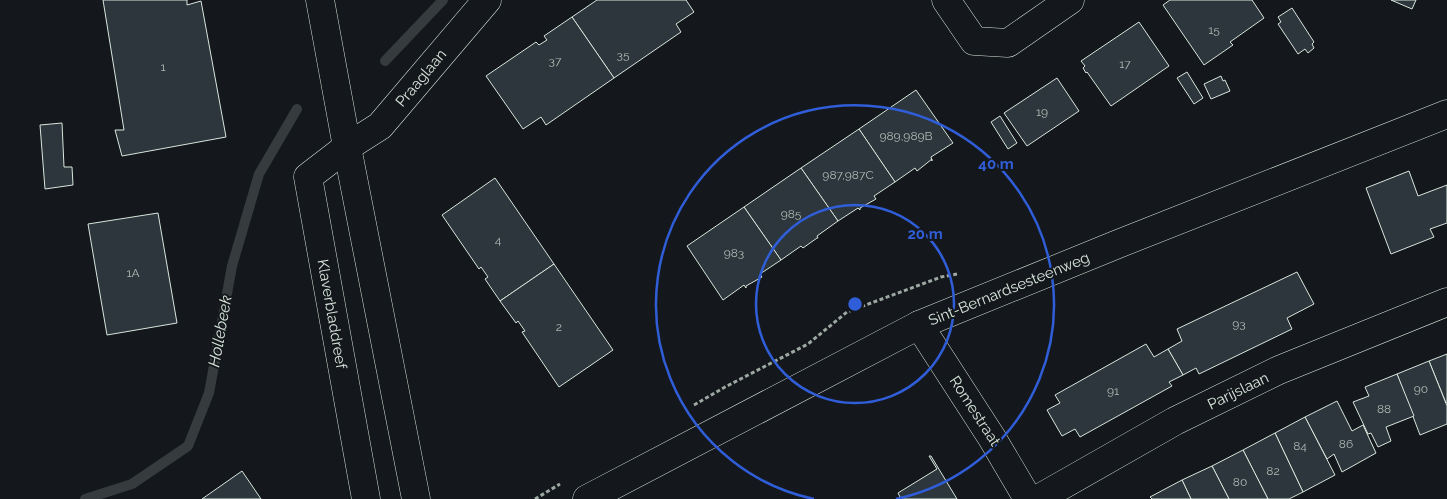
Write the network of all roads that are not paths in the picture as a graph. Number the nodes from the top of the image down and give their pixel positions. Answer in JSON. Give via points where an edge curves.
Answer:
{"nodes":[{"id":1,"x":320,"y":0,"type":"edge"},
{"id":2,"x":487,"y":0,"type":"edge"},
{"id":3,"x":946,"y":0,"type":"edge"},
{"id":4,"x":1070,"y":0,"type":"edge"},
{"id":5,"x":1447,"y":114,"type":"edge"},
{"id":6,"x":347,"y":147,"type":"junction"},
{"id":7,"x":1447,"y":302,"type":"edge"},
{"id":8,"x":919,"y":325,"type":"junction"},
{"id":9,"x":366,"y":499,"type":"edge"},
{"id":10,"x":416,"y":499,"type":"edge"},
{"id":11,"x":587,"y":499,"type":"edge"},
{"id":12,"x":1028,"y":499,"type":"edge"},
{"id":13,"x":1038,"y":499,"type":"edge"}],
"edges":[{"from":1,"to":6,"type":"street"},
{"from":2,"to":6,"type":"street","name":"Praaglaan","via":[[380,126]]},
{"from":3,"to":4,"type":"street","via":[[974,41],[1008,42]]},
{"from":5,"to":8,"type":"street","name":"Sint-Bernardsesteenweg"},
{"from":6,"to":9,"type":"street","name":"Klaverbladdreef","via":[[308,176]]},
{"from":6,"to":10,"type":"street"},
{"from":7,"to":13,"type":"street","name":"Parijslaan","via":[[1279,370],[1174,422]]},
{"from":8,"to":11,"type":"street","name":"Sint-Bernardsesteenweg"},
{"from":8,"to":12,"type":"street","name":"Romestraat"}]}
